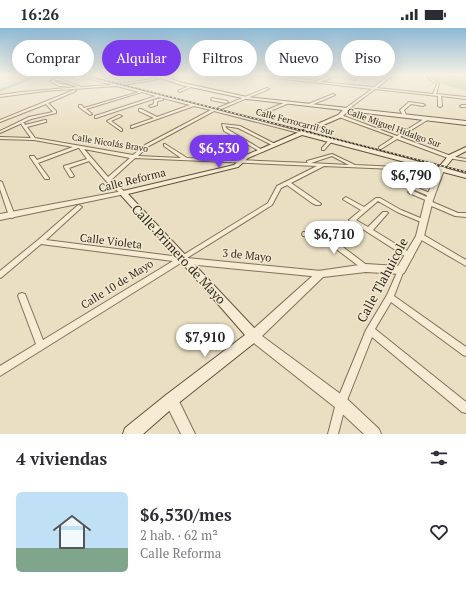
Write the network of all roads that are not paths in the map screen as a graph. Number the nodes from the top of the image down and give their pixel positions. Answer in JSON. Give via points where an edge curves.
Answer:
{"nodes":[{"id":1,"x":23,"y":93,"type":"edge"},
{"id":2,"x":68,"y":93,"type":"edge"},
{"id":3,"x":139,"y":93,"type":"edge"},
{"id":4,"x":146,"y":93,"type":"edge"},
{"id":5,"x":158,"y":93,"type":"edge"},
{"id":6,"x":223,"y":93,"type":"joint"},
{"id":7,"x":259,"y":93,"type":"edge"},
{"id":8,"x":369,"y":93,"type":"edge"},
{"id":9,"x":413,"y":93,"type":"edge"},
{"id":10,"x":334,"y":95,"type":"dead end"},
{"id":11,"x":434,"y":95,"type":"joint"},
{"id":12,"x":0,"y":96,"type":"edge"},
{"id":13,"x":160,"y":96,"type":"junction"},
{"id":14,"x":439,"y":96,"type":"junction"},
{"id":15,"x":166,"y":98,"type":"junction"},
{"id":16,"x":247,"y":98,"type":"junction"},
{"id":17,"x":466,"y":98,"type":"edge"},
{"id":18,"x":46,"y":102,"type":"junction"},
{"id":19,"x":226,"y":102,"type":"dead end"},
{"id":20,"x":287,"y":103,"type":"junction"},
{"id":21,"x":192,"y":105,"type":"junction"},
{"id":22,"x":308,"y":105,"type":"junction"},
{"id":23,"x":423,"y":105,"type":"dead end"},
{"id":24,"x":80,"y":106,"type":"dead end"},
{"id":25,"x":151,"y":106,"type":"dead end"},
{"id":26,"x":440,"y":106,"type":"dead end"},
{"id":27,"x":220,"y":108,"type":"junction"},
{"id":28,"x":84,"y":109,"type":"junction"},
{"id":29,"x":347,"y":109,"type":"junction"},
{"id":30,"x":140,"y":110,"type":"dead end"},
{"id":31,"x":214,"y":110,"type":"junction"},
{"id":32,"x":270,"y":110,"type":"junction"},
{"id":33,"x":112,"y":112,"type":"junction"},
{"id":34,"x":262,"y":113,"type":"dead end"},
{"id":35,"x":276,"y":113,"type":"dead end"},
{"id":36,"x":90,"y":114,"type":"dead end"},
{"id":37,"x":404,"y":115,"type":"junction"},
{"id":38,"x":340,"y":116,"type":"junction"},
{"id":39,"x":96,"y":117,"type":"dead end"},
{"id":40,"x":158,"y":118,"type":"junction"},
{"id":41,"x":428,"y":118,"type":"junction"},
{"id":42,"x":0,"y":121,"type":"edge"},
{"id":43,"x":45,"y":121,"type":"dead end"},
{"id":44,"x":22,"y":122,"type":"junction"},
{"id":45,"x":466,"y":123,"type":"edge"},
{"id":46,"x":25,"y":126,"type":"junction"},
{"id":47,"x":132,"y":128,"type":"dead end"},
{"id":48,"x":121,"y":130,"type":"dead end"},
{"id":49,"x":0,"y":132,"type":"edge"},
{"id":50,"x":306,"y":132,"type":"junction"},
{"id":51,"x":398,"y":137,"type":"junction"},
{"id":52,"x":0,"y":138,"type":"edge"},
{"id":53,"x":34,"y":139,"type":"junction"},
{"id":54,"x":332,"y":140,"type":"junction"},
{"id":55,"x":214,"y":143,"type":"dead end"},
{"id":56,"x":165,"y":145,"type":"dead end"},
{"id":57,"x":275,"y":145,"type":"junction"},
{"id":58,"x":80,"y":146,"type":"junction"},
{"id":59,"x":225,"y":148,"type":"dead end"},
{"id":60,"x":380,"y":148,"type":"junction"},
{"id":61,"x":323,"y":149,"type":"dead end"},
{"id":62,"x":466,"y":149,"type":"edge"},
{"id":63,"x":262,"y":151,"type":"junction"},
{"id":64,"x":209,"y":155,"type":"junction"},
{"id":65,"x":32,"y":157,"type":"dead end"},
{"id":66,"x":134,"y":157,"type":"junction"},
{"id":67,"x":450,"y":157,"type":"junction"},
{"id":68,"x":90,"y":159,"type":"junction"},
{"id":69,"x":188,"y":160,"type":"junction"},
{"id":70,"x":466,"y":160,"type":"edge"},
{"id":71,"x":217,"y":161,"type":"junction"},
{"id":72,"x":36,"y":162,"type":"junction"},
{"id":73,"x":241,"y":162,"type":"junction"},
{"id":74,"x":304,"y":164,"type":"junction"},
{"id":75,"x":324,"y":164,"type":"junction"},
{"id":76,"x":356,"y":166,"type":"junction"},
{"id":77,"x":442,"y":167,"type":"junction"},
{"id":78,"x":466,"y":170,"type":"edge"},
{"id":79,"x":72,"y":176,"type":"dead end"},
{"id":80,"x":466,"y":176,"type":"edge"},
{"id":81,"x":47,"y":178,"type":"dead end"},
{"id":82,"x":108,"y":180,"type":"junction"},
{"id":83,"x":398,"y":180,"type":"dead end"},
{"id":84,"x":0,"y":182,"type":"edge"},
{"id":85,"x":287,"y":183,"type":"junction"},
{"id":86,"x":411,"y":192,"type":"dead end"},
{"id":87,"x":123,"y":194,"type":"junction"},
{"id":88,"x":346,"y":199,"type":"dead end"},
{"id":89,"x":430,"y":200,"type":"junction"},
{"id":90,"x":318,"y":204,"type":"dead end"},
{"id":91,"x":79,"y":207,"type":"dead end"},
{"id":92,"x":365,"y":210,"type":"junction"},
{"id":93,"x":385,"y":213,"type":"dead end"},
{"id":94,"x":466,"y":215,"type":"edge"},
{"id":95,"x":12,"y":216,"type":"junction"},
{"id":96,"x":0,"y":218,"type":"edge"},
{"id":97,"x":423,"y":221,"type":"junction"},
{"id":98,"x":369,"y":230,"type":"junction"},
{"id":99,"x":305,"y":234,"type":"dead end"},
{"id":100,"x":420,"y":236,"type":"junction"},
{"id":101,"x":40,"y":242,"type":"junction"},
{"id":102,"x":410,"y":256,"type":"junction"},
{"id":103,"x":183,"y":259,"type":"junction"},
{"id":104,"x":466,"y":264,"type":"edge"},
{"id":105,"x":366,"y":268,"type":"junction"},
{"id":106,"x":401,"y":270,"type":"junction"},
{"id":107,"x":321,"y":274,"type":"junction"},
{"id":108,"x":0,"y":275,"type":"edge"},
{"id":109,"x":22,"y":296,"type":"dead end"},
{"id":110,"x":390,"y":297,"type":"junction"},
{"id":111,"x":370,"y":330,"type":"junction"},
{"id":112,"x":254,"y":336,"type":"junction"},
{"id":113,"x":41,"y":345,"type":"junction"},
{"id":114,"x":466,"y":352,"type":"edge"},
{"id":115,"x":0,"y":371,"type":"edge"},
{"id":116,"x":171,"y":400,"type":"junction"},
{"id":117,"x":341,"y":403,"type":"junction"},
{"id":118,"x":466,"y":408,"type":"edge"},
{"id":119,"x":131,"y":434,"type":"edge"},
{"id":120,"x":188,"y":434,"type":"edge"},
{"id":121,"x":334,"y":434,"type":"edge"},
{"id":122,"x":374,"y":434,"type":"edge"}],
"edges":[{"from":1,"to":12,"type":"street"},
{"from":2,"to":18,"type":"street"},
{"from":3,"to":28,"type":"street"},
{"from":4,"to":13,"type":"street","name":"Calle Ferrocarril Sur"},
{"from":5,"to":27,"type":"street"},
{"from":6,"to":16,"type":"main road"},
{"from":6,"to":19,"type":"street","via":[[212,99]]},
{"from":7,"to":16,"type":"street"},
{"from":8,"to":29,"type":"street"},
{"from":9,"to":11,"type":"street"},
{"from":10,"to":22,"type":"street"},
{"from":11,"to":14,"type":"street"},
{"from":13,"to":15,"type":"street","name":"Calle Ferrocarril Sur"},
{"from":13,"to":33,"type":"street"},
{"from":14,"to":17,"type":"street"},
{"from":14,"to":26,"type":"street"},
{"from":15,"to":21,"type":"street","name":"Calle Ferrocarril Sur"},
{"from":15,"to":25,"type":"street","via":[[155,101],[156,104]]},
{"from":16,"to":20,"type":"main road"},
{"from":16,"to":27,"type":"street"},
{"from":18,"to":42,"type":"street"},
{"from":18,"to":44,"type":"street","via":[[55,111],[34,115]]},
{"from":20,"to":22,"type":"main road"},
{"from":20,"to":32,"type":"street"},
{"from":21,"to":31,"type":"street","name":"Calle Ferrocarril Sur"},
{"from":21,"to":40,"type":"street"},
{"from":22,"to":29,"type":"main road"},
{"from":23,"to":37,"type":"street","via":[[410,103],[402,110]]},
{"from":24,"to":28,"type":"street"},
{"from":27,"to":50,"type":"street"},
{"from":28,"to":36,"type":"street"},
{"from":29,"to":37,"type":"main road"},
{"from":29,"to":38,"type":"main road"},
{"from":30,"to":40,"type":"street"},
{"from":31,"to":50,"type":"street","name":"Calle Ferrocarril Sur"},
{"from":31,"to":66,"type":"street","via":[[154,142]]},
{"from":32,"to":34,"type":"street"},
{"from":32,"to":35,"type":"street"},
{"from":33,"to":39,"type":"street"},
{"from":33,"to":48,"type":"street","via":[[120,116],[109,121]]},
{"from":37,"to":41,"type":"main road"},
{"from":38,"to":50,"type":"main road","name":"Calle Reforma"},
{"from":38,"to":51,"type":"street","name":"Calle Miguel Hidalgo Sur"},
{"from":40,"to":47,"type":"street"},
{"from":41,"to":45,"type":"main road"},
{"from":41,"to":51,"type":"street"},
{"from":43,"to":46,"type":"street"},
{"from":44,"to":46,"type":"street"},
{"from":44,"to":49,"type":"street"},
{"from":46,"to":53,"type":"street"},
{"from":50,"to":54,"type":"main road","name":"Calle Ferrocarril Sur"},
{"from":50,"to":57,"type":"main road","name":"Calle Reforma"},
{"from":50,"to":60,"type":"main road"},
{"from":51,"to":60,"type":"street"},
{"from":51,"to":67,"type":"street","name":"Calle Miguel Hidalgo Sur"},
{"from":52,"to":53,"type":"street","name":"Calle Nicolás Bravo"},
{"from":53,"to":58,"type":"street","name":"Calle Nicolás Bravo"},
{"from":54,"to":61,"type":"street"},
{"from":54,"to":77,"type":"main road","name":"Calle Ferrocarril Sur"},
{"from":55,"to":64,"type":"street","via":[[199,148]]},
{"from":56,"to":69,"type":"street"},
{"from":57,"to":63,"type":"main road","name":"Calle Reforma"},
{"from":57,"to":63,"type":"street","via":[[239,127],[223,124],[225,130]]},
{"from":58,"to":66,"type":"street","name":"Calle Nicolás Bravo"},
{"from":58,"to":68,"type":"street","name":"Calle Primero de Mayo"},
{"from":58,"to":72,"type":"street"},
{"from":59,"to":64,"type":"street"},
{"from":60,"to":77,"type":"main road"},
{"from":62,"to":67,"type":"main road","name":"Calle Tlahuicole"},
{"from":63,"to":73,"type":"main road","name":"Calle Reforma"},
{"from":64,"to":71,"type":"street"},
{"from":65,"to":72,"type":"street"},
{"from":66,"to":69,"type":"street","name":"Calle Nicolás Bravo"},
{"from":66,"to":82,"type":"street"},
{"from":67,"to":70,"type":"street","name":"Calle Miguel Hidalgo Sur"},
{"from":67,"to":77,"type":"main road","name":"Calle Tlahuicole"},
{"from":68,"to":79,"type":"street","via":[[66,167]]},
{"from":68,"to":82,"type":"street","name":"Calle Primero de Mayo"},
{"from":69,"to":71,"type":"street","name":"Calle Nicolás Bravo"},
{"from":71,"to":73,"type":"street","name":"Calle Nicolás Bravo"},
{"from":72,"to":81,"type":"street"},
{"from":73,"to":74,"type":"street","name":"Calle Nicolás Bravo"},
{"from":73,"to":87,"type":"main road","name":"Calle Reforma","via":[[236,166]]},
{"from":74,"to":75,"type":"street","name":"Calle Nicolás Bravo"},
{"from":74,"to":76,"type":"street","name":"Calle Nicolás Bravo","via":[[332,155]]},
{"from":75,"to":76,"type":"street","name":"Calle Nicolás Bravo"},
{"from":75,"to":85,"type":"street","name":"Calle 10 de Mayo"},
{"from":76,"to":77,"type":"street","name":"Calle Nicolás Bravo"},
{"from":77,"to":78,"type":"main road"},
{"from":77,"to":80,"type":"main road","name":"Calle Ferrocarril Sur"},
{"from":77,"to":89,"type":"street","name":"Calle Tlahuicole"},
{"from":82,"to":87,"type":"street","name":"Calle Primero de Mayo"},
{"from":83,"to":89,"type":"street"},
{"from":84,"to":95,"type":"street"},
{"from":85,"to":90,"type":"street"},
{"from":85,"to":103,"type":"street","name":"Calle 10 de Mayo","via":[[279,187],[270,204]]},
{"from":86,"to":89,"type":"street"},
{"from":87,"to":95,"type":"street","name":"Calle Reforma"},
{"from":87,"to":103,"type":"main road","name":"Calle Primero de Mayo"},
{"from":88,"to":92,"type":"street"},
{"from":89,"to":94,"type":"street","via":[[457,215]]},
{"from":89,"to":97,"type":"street","name":"Calle Tlahuicole"},
{"from":91,"to":101,"type":"street"},
{"from":92,"to":97,"type":"street","via":[[378,199]]},
{"from":92,"to":98,"type":"street","via":[[352,220]]},
{"from":93,"to":98,"type":"street"},
{"from":95,"to":96,"type":"street","name":"Calle Reforma"},
{"from":97,"to":100,"type":"street","name":"Calle Tlahuicole"},
{"from":98,"to":102,"type":"street"},
{"from":99,"to":105,"type":"street","via":[[325,237]]},
{"from":100,"to":102,"type":"street","name":"Calle Tlahuicole"},
{"from":100,"to":104,"type":"street"},
{"from":101,"to":103,"type":"street","name":"Calle Violeta"},
{"from":101,"to":108,"type":"street"},
{"from":102,"to":106,"type":"street","name":"Calle Tlahuicole"},
{"from":103,"to":107,"type":"street","name":"3 de Mayo"},
{"from":103,"to":112,"type":"main road","name":"Calle Primero de Mayo"},
{"from":103,"to":113,"type":"street","name":"Calle 10 de Mayo"},
{"from":105,"to":106,"type":"street","name":"3 de Mayo"},
{"from":105,"to":107,"type":"street","name":"3 de Mayo"},
{"from":106,"to":110,"type":"street","name":"Calle Tlahuicole"},
{"from":107,"to":112,"type":"street"},
{"from":109,"to":113,"type":"street"},
{"from":110,"to":111,"type":"street","name":"Calle Tlahuicole"},
{"from":110,"to":114,"type":"street"},
{"from":111,"to":117,"type":"street","name":"Calle Tlahuicole"},
{"from":111,"to":118,"type":"street"},
{"from":112,"to":116,"type":"main road"},
{"from":112,"to":117,"type":"street","name":"Calle Primero de Mayo"},
{"from":113,"to":115,"type":"street","name":"Calle 10 de Mayo"},
{"from":116,"to":119,"type":"main road"},
{"from":116,"to":120,"type":"street"},
{"from":117,"to":121,"type":"street","name":"Calle Tlahuicole"},
{"from":117,"to":122,"type":"street","name":"Calle Primero de Mayo"}]}
